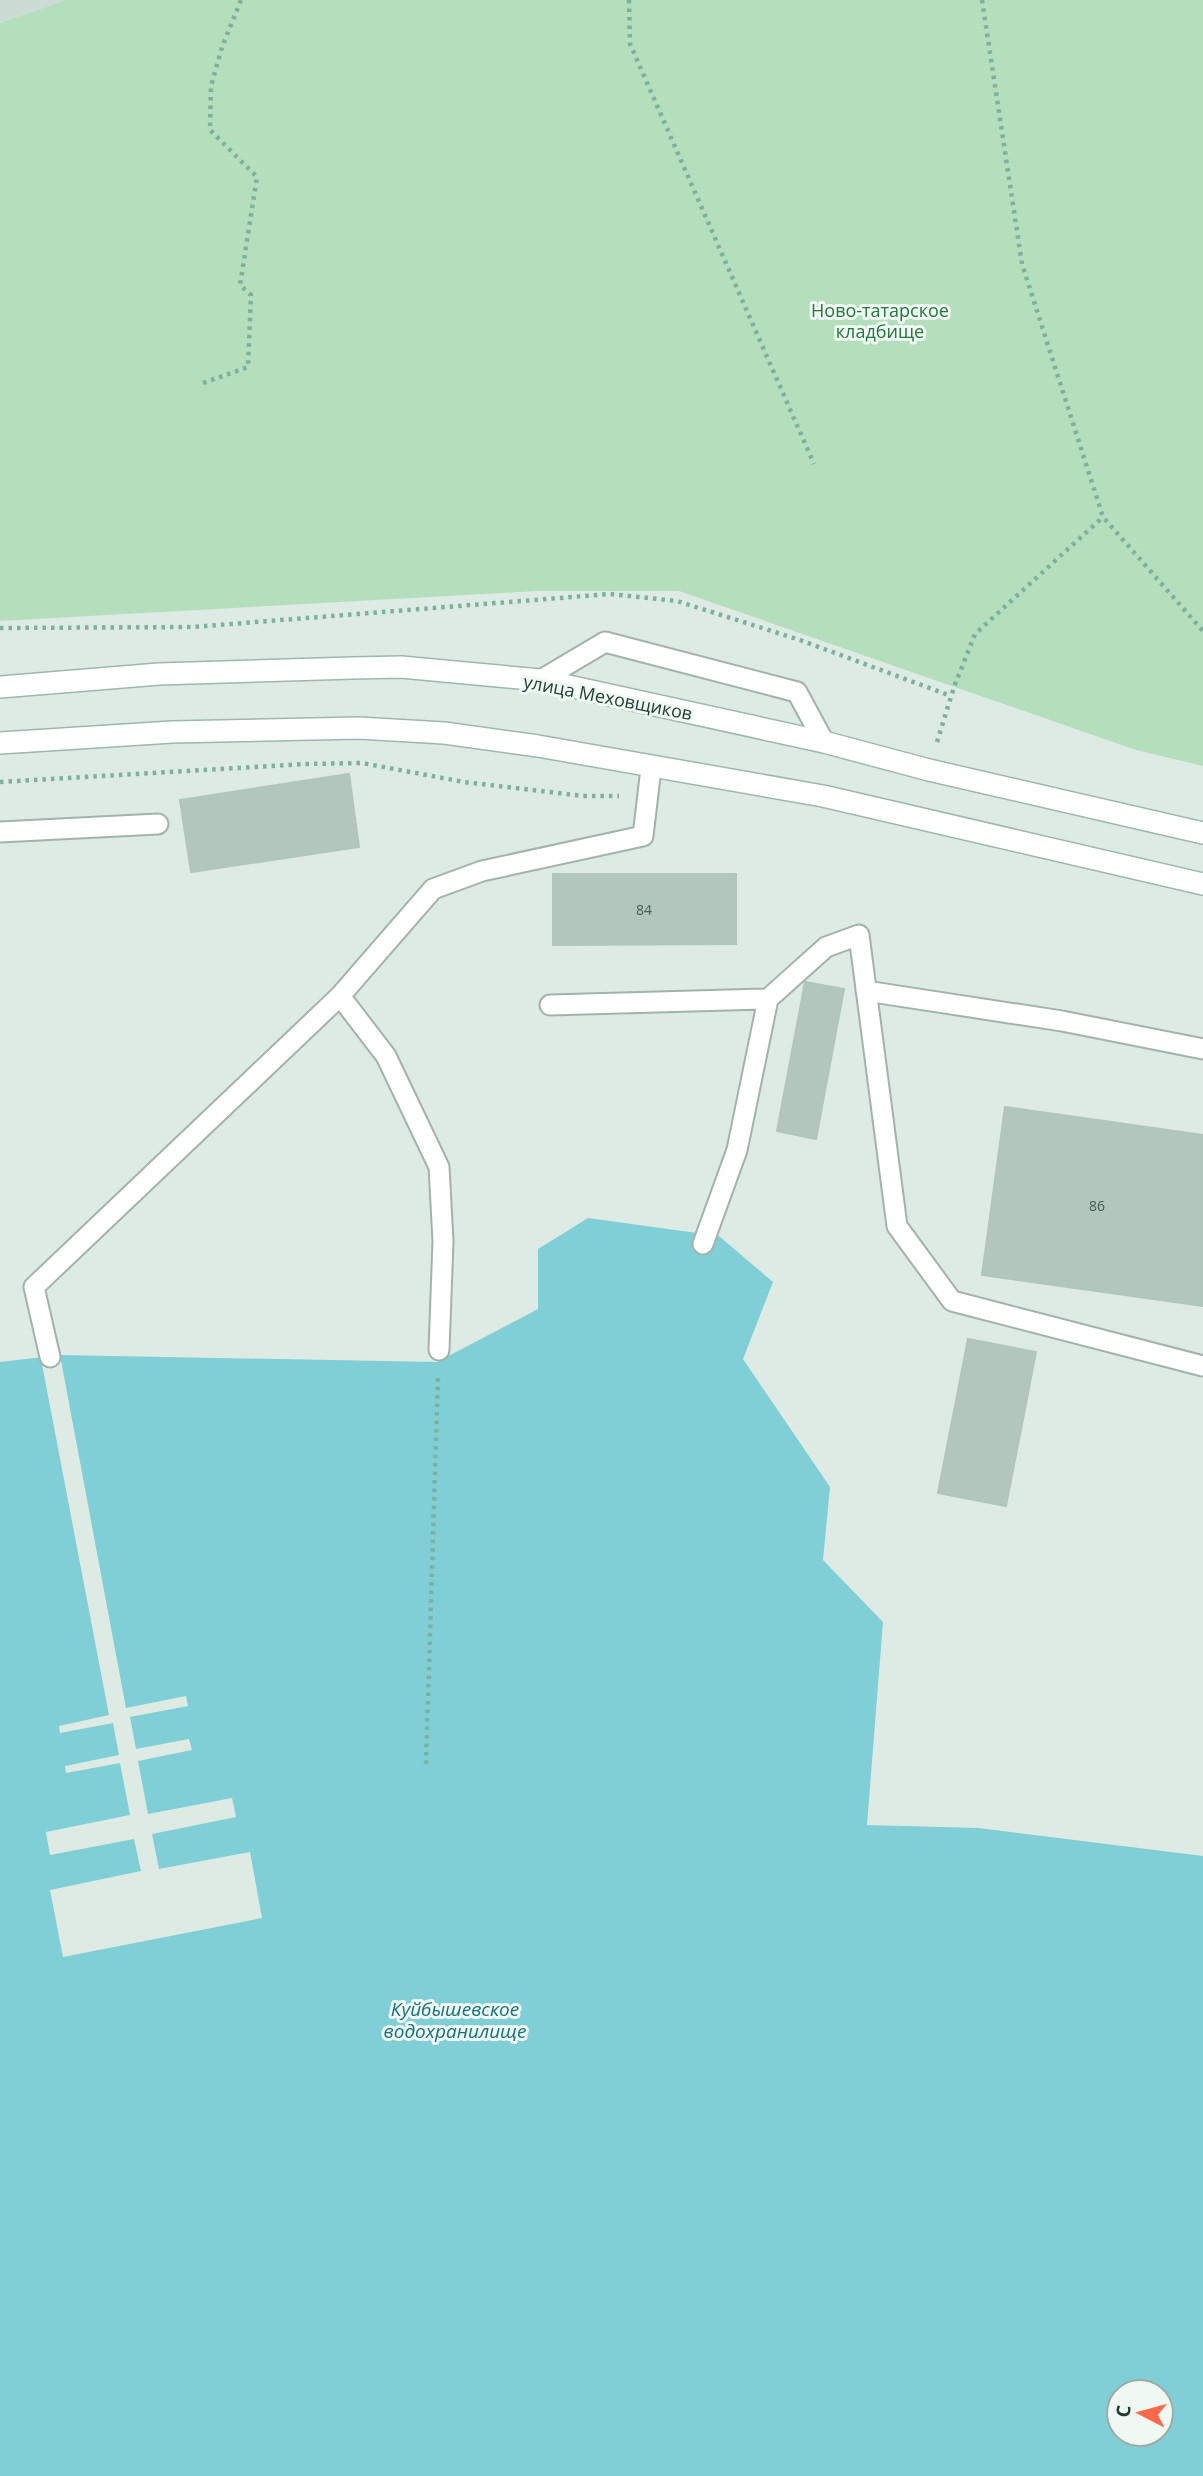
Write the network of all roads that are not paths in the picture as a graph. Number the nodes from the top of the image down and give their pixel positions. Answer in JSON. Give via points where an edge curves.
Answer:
{"nodes":[{"id":1,"x":541,"y":680,"type":"junction"},
{"id":2,"x":0,"y":687,"type":"edge"},
{"id":3,"x":824,"y":742,"type":"junction"},
{"id":4,"x":0,"y":743,"type":"edge"},
{"id":5,"x":651,"y":768,"type":"junction"},
{"id":6,"x":158,"y":824,"type":"dead end"},
{"id":7,"x":0,"y":832,"type":"edge"},
{"id":8,"x":1203,"y":833,"type":"edge"},
{"id":9,"x":1203,"y":884,"type":"edge"},
{"id":10,"x":866,"y":991,"type":"junction"},
{"id":11,"x":340,"y":996,"type":"junction"},
{"id":12,"x":768,"y":999,"type":"junction"},
{"id":13,"x":550,"y":1005,"type":"dead end"},
{"id":14,"x":1203,"y":1049,"type":"edge"},
{"id":15,"x":703,"y":1244,"type":"dead end"},
{"id":16,"x":439,"y":1350,"type":"road end"},
{"id":17,"x":50,"y":1357,"type":"dead end"},
{"id":18,"x":1203,"y":1366,"type":"edge"}],
"edges":[{"from":1,"to":2,"type":"main road","name":"улица Меховщиков","via":[[401,667],[159,674]]},
{"from":1,"to":3,"type":"main road","name":"улица Меховщиков"},
{"from":1,"to":3,"type":"lane","via":[[605,642],[797,692]]},
{"from":3,"to":8,"type":"main road","name":"улица Меховщиков"},
{"from":4,"to":5,"type":"main road","via":[[172,732],[359,728],[538,746]]},
{"from":5,"to":9,"type":"main road","via":[[823,796]]},
{"from":5,"to":11,"type":"lane","via":[[643,836],[482,871],[433,889]]},
{"from":6,"to":7,"type":"lane"},
{"from":10,"to":12,"type":"lane","via":[[859,935],[826,947]]},
{"from":10,"to":14,"type":"lane","via":[[1062,1021]]},
{"from":10,"to":18,"type":"lane","via":[[897,1226],[952,1301]]},
{"from":11,"to":16,"type":"lane","via":[[386,1056],[439,1167],[443,1241]]},
{"from":11,"to":17,"type":"lane","via":[[34,1287]]},
{"from":12,"to":13,"type":"lane"},
{"from":12,"to":15,"type":"lane","via":[[737,1150]]}]}
